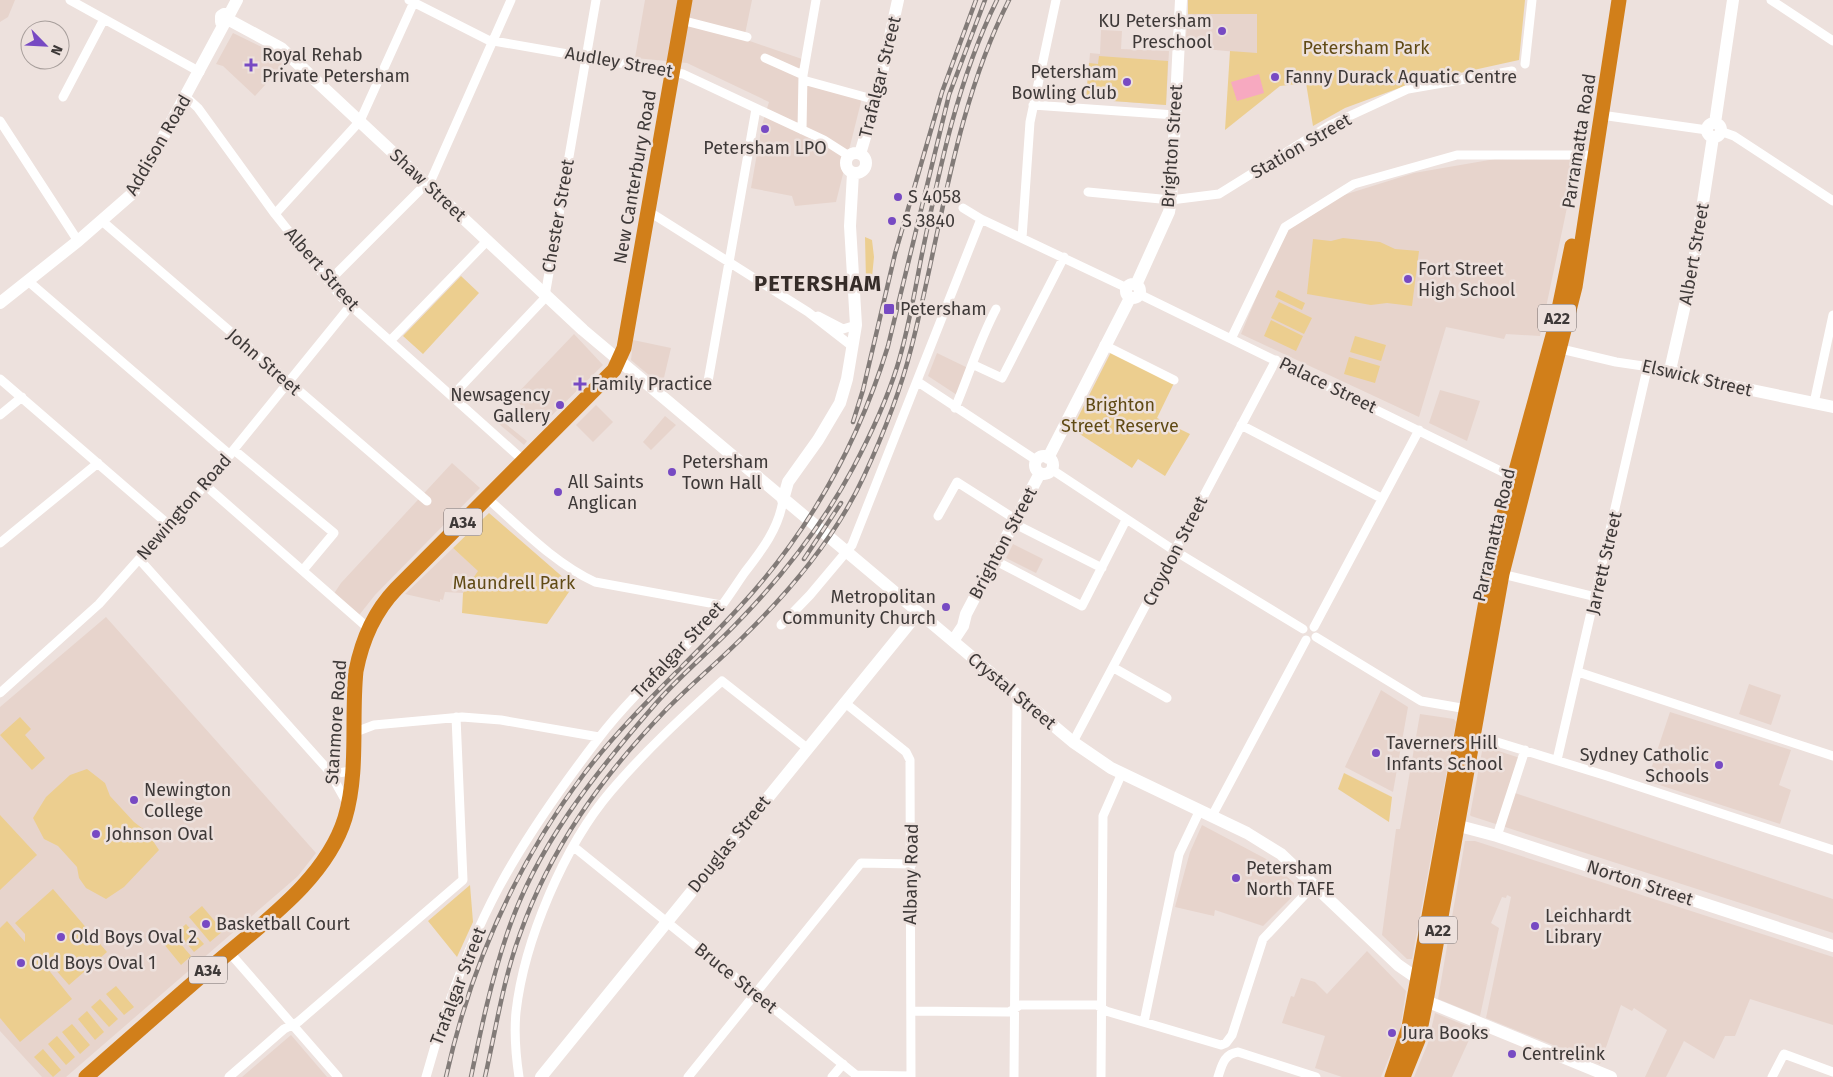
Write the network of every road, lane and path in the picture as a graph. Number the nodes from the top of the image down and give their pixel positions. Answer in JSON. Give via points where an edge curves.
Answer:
{"nodes":[{"id":1,"x":70,"y":0,"type":"edge"},
{"id":2,"x":237,"y":0,"type":"edge"},
{"id":3,"x":511,"y":0,"type":"edge"},
{"id":4,"x":596,"y":0,"type":"edge"},
{"id":5,"x":685,"y":0,"type":"edge"},
{"id":6,"x":816,"y":0,"type":"edge"},
{"id":7,"x":898,"y":0,"type":"edge"},
{"id":8,"x":1056,"y":0,"type":"edge"},
{"id":9,"x":1181,"y":0,"type":"edge"},
{"id":10,"x":1532,"y":0,"type":"edge"},
{"id":11,"x":1609,"y":0,"type":"edge"},
{"id":12,"x":1619,"y":0,"type":"edge"},
{"id":13,"x":1733,"y":0,"type":"edge"},
{"id":14,"x":1771,"y":0,"type":"edge"},
{"id":15,"x":412,"y":1,"type":"edge"},
{"id":16,"x":104,"y":19,"type":"junction"},
{"id":17,"x":228,"y":20,"type":"junction"},
{"id":18,"x":682,"y":20,"type":"junction"},
{"id":19,"x":747,"y":37,"type":"dead end"},
{"id":20,"x":493,"y":40,"type":"junction"},
{"id":21,"x":1833,"y":40,"type":"edge"},
{"id":22,"x":586,"y":56,"type":"junction"},
{"id":23,"x":765,"y":58,"type":"dead end"},
{"id":24,"x":1526,"y":64,"type":"dead end"},
{"id":25,"x":1512,"y":71,"type":"dead end"},
{"id":26,"x":200,"y":72,"type":"junction"},
{"id":27,"x":673,"y":72,"type":"junction"},
{"id":28,"x":803,"y":78,"type":"junction"},
{"id":29,"x":63,"y":97,"type":"dead end"},
{"id":30,"x":186,"y":98,"type":"junction"},
{"id":31,"x":876,"y":100,"type":"junction"},
{"id":32,"x":1033,"y":105,"type":"junction"},
{"id":33,"x":756,"y":109,"type":"junction"},
{"id":34,"x":1175,"y":115,"type":"junction"},
{"id":35,"x":1601,"y":115,"type":"junction"},
{"id":36,"x":0,"y":121,"type":"edge"},
{"id":37,"x":360,"y":121,"type":"junction"},
{"id":38,"x":802,"y":130,"type":"junction"},
{"id":39,"x":1714,"y":130,"type":"junction"},
{"id":40,"x":855,"y":155,"type":"junction"},
{"id":41,"x":1586,"y":155,"type":"junction"},
{"id":42,"x":426,"y":183,"type":"junction"},
{"id":43,"x":1088,"y":192,"type":"dead end"},
{"id":44,"x":1171,"y":200,"type":"junction"},
{"id":45,"x":1833,"y":201,"type":"edge"},
{"id":46,"x":963,"y":208,"type":"dead end"},
{"id":47,"x":648,"y":210,"type":"junction"},
{"id":48,"x":275,"y":214,"type":"junction"},
{"id":49,"x":981,"y":219,"type":"junction"},
{"id":50,"x":102,"y":221,"type":"junction"},
{"id":51,"x":1022,"y":238,"type":"junction"},
{"id":52,"x":78,"y":241,"type":"junction"},
{"id":53,"x":487,"y":241,"type":"junction"},
{"id":54,"x":1064,"y":257,"type":"junction"},
{"id":55,"x":730,"y":262,"type":"junction"},
{"id":56,"x":28,"y":281,"type":"junction"},
{"id":57,"x":329,"y":281,"type":"junction"},
{"id":58,"x":1133,"y":291,"type":"junction"},
{"id":59,"x":545,"y":296,"type":"junction"},
{"id":60,"x":0,"y":303,"type":"edge"},
{"id":61,"x":351,"y":306,"type":"junction"},
{"id":62,"x":996,"y":309,"type":"dead end"},
{"id":63,"x":808,"y":312,"type":"junction"},
{"id":64,"x":1833,"y":315,"type":"edge"},
{"id":65,"x":856,"y":325,"type":"junction"},
{"id":66,"x":1231,"y":338,"type":"junction"},
{"id":67,"x":390,"y":341,"type":"junction"},
{"id":68,"x":1104,"y":346,"type":"junction"},
{"id":69,"x":853,"y":347,"type":"junction"},
{"id":70,"x":1561,"y":349,"type":"junction"},
{"id":71,"x":619,"y":360,"type":"junction"},
{"id":72,"x":1276,"y":360,"type":"junction"},
{"id":73,"x":974,"y":365,"type":"junction"},
{"id":74,"x":1648,"y":365,"type":"junction"},
{"id":75,"x":1670,"y":370,"type":"junction"},
{"id":76,"x":0,"y":379,"type":"edge"},
{"id":77,"x":1174,"y":380,"type":"dead end"},
{"id":78,"x":288,"y":382,"type":"junction"},
{"id":79,"x":918,"y":382,"type":"junction"},
{"id":80,"x":707,"y":387,"type":"dead end"},
{"id":81,"x":452,"y":396,"type":"junction"},
{"id":82,"x":22,"y":397,"type":"junction"},
{"id":83,"x":1814,"y":403,"type":"junction"},
{"id":84,"x":1833,"y":407,"type":"edge"},
{"id":85,"x":955,"y":408,"type":"junction"},
{"id":86,"x":0,"y":415,"type":"edge"},
{"id":87,"x":1241,"y":425,"type":"junction"},
{"id":88,"x":1419,"y":430,"type":"junction"},
{"id":89,"x":232,"y":452,"type":"junction"},
{"id":90,"x":524,"y":461,"type":"junction"},
{"id":91,"x":98,"y":463,"type":"junction"},
{"id":92,"x":1044,"y":465,"type":"junction"},
{"id":93,"x":1515,"y":478,"type":"junction"},
{"id":94,"x":205,"y":485,"type":"junction"},
{"id":95,"x":487,"y":498,"type":"junction"},
{"id":96,"x":1382,"y":498,"type":"junction"},
{"id":97,"x":783,"y":500,"type":"junction"},
{"id":98,"x":427,"y":502,"type":"dead end"},
{"id":99,"x":938,"y":516,"type":"dead end"},
{"id":100,"x":1126,"y":520,"type":"junction"},
{"id":101,"x":1014,"y":521,"type":"junction"},
{"id":102,"x":169,"y":525,"type":"junction"},
{"id":103,"x":0,"y":543,"type":"edge"},
{"id":104,"x":843,"y":551,"type":"junction"},
{"id":105,"x":1175,"y":551,"type":"junction"},
{"id":106,"x":139,"y":559,"type":"junction"},
{"id":107,"x":994,"y":560,"type":"junction"},
{"id":108,"x":1102,"y":568,"type":"junction"},
{"id":109,"x":303,"y":570,"type":"junction"},
{"id":110,"x":1502,"y":574,"type":"junction"},
{"id":111,"x":1596,"y":597,"type":"junction"},
{"id":112,"x":721,"y":605,"type":"junction"},
{"id":113,"x":918,"y":613,"type":"junction"},
{"id":114,"x":966,"y":614,"type":"junction"},
{"id":115,"x":781,"y":625,"type":"dead end"},
{"id":116,"x":1314,"y":627,"type":"junction"},
{"id":117,"x":368,"y":628,"type":"junction"},
{"id":118,"x":1303,"y":629,"type":"junction"},
{"id":119,"x":940,"y":632,"type":"junction"},
{"id":120,"x":1316,"y":637,"type":"junction"},
{"id":121,"x":1306,"y":640,"type":"junction"},
{"id":122,"x":952,"y":642,"type":"junction"},
{"id":123,"x":1114,"y":668,"type":"junction"},
{"id":124,"x":1578,"y":672,"type":"junction"},
{"id":125,"x":0,"y":693,"type":"edge"},
{"id":126,"x":1018,"y":695,"type":"junction"},
{"id":127,"x":1167,"y":698,"type":"dead end"},
{"id":128,"x":844,"y":702,"type":"junction"},
{"id":129,"x":1467,"y":709,"type":"junction"},
{"id":130,"x":456,"y":717,"type":"junction"},
{"id":131,"x":374,"y":725,"type":"junction"},
{"id":132,"x":354,"y":726,"type":"junction"},
{"id":133,"x":1474,"y":735,"type":"junction"},
{"id":134,"x":599,"y":737,"type":"junction"},
{"id":135,"x":1073,"y":742,"type":"junction"},
{"id":136,"x":807,"y":748,"type":"junction"},
{"id":137,"x":1525,"y":750,"type":"junction"},
{"id":138,"x":1833,"y":756,"type":"edge"},
{"id":139,"x":1557,"y":760,"type":"junction"},
{"id":140,"x":329,"y":771,"type":"junction"},
{"id":141,"x":351,"y":771,"type":"junction"},
{"id":142,"x":1122,"y":774,"type":"junction"},
{"id":143,"x":348,"y":805,"type":"junction"},
{"id":144,"x":1200,"y":810,"type":"junction"},
{"id":145,"x":1212,"y":816,"type":"junction"},
{"id":146,"x":1451,"y":824,"type":"junction"},
{"id":147,"x":1496,"y":836,"type":"junction"},
{"id":148,"x":574,"y":846,"type":"junction"},
{"id":149,"x":1833,"y":850,"type":"edge"},
{"id":150,"x":912,"y":864,"type":"junction"},
{"id":151,"x":1314,"y":885,"type":"junction"},
{"id":152,"x":666,"y":921,"type":"junction"},
{"id":153,"x":1833,"y":946,"type":"edge"},
{"id":154,"x":229,"y":952,"type":"junction"},
{"id":155,"x":1423,"y":982,"type":"junction"},
{"id":156,"x":755,"y":993,"type":"junction"},
{"id":157,"x":1426,"y":1001,"type":"junction"},
{"id":158,"x":1014,"y":1008,"type":"junction"},
{"id":159,"x":1102,"y":1008,"type":"junction"},
{"id":160,"x":911,"y":1011,"type":"junction"},
{"id":161,"x":1144,"y":1022,"type":"junction"},
{"id":162,"x":292,"y":1024,"type":"junction"},
{"id":163,"x":843,"y":1064,"type":"junction"},
{"id":164,"x":1833,"y":1072,"type":"edge"},
{"id":165,"x":911,"y":1076,"type":"edge"},
{"id":166,"x":86,"y":1077,"type":"edge"},
{"id":167,"x":229,"y":1077,"type":"edge"},
{"id":168,"x":338,"y":1077,"type":"edge"},
{"id":169,"x":426,"y":1077,"type":"edge"},
{"id":170,"x":519,"y":1077,"type":"edge"},
{"id":171,"x":541,"y":1077,"type":"edge"},
{"id":172,"x":688,"y":1077,"type":"edge"},
{"id":173,"x":832,"y":1077,"type":"edge"},
{"id":174,"x":1014,"y":1077,"type":"edge"},
{"id":175,"x":1101,"y":1077,"type":"edge"},
{"id":176,"x":1218,"y":1077,"type":"edge"},
{"id":177,"x":1316,"y":1077,"type":"edge"},
{"id":178,"x":1392,"y":1077,"type":"edge"},
{"id":179,"x":1403,"y":1077,"type":"edge"},
{"id":180,"x":1611,"y":1077,"type":"edge"},
{"id":181,"x":1772,"y":1077,"type":"edge"}],
"edges":[{"from":1,"to":16,"type":"street"},
{"from":2,"to":17,"type":"main road","name":"Addison Road"},
{"from":3,"to":20,"type":"street"},
{"from":4,"to":22,"type":"street","name":"Chester Street"},
{"from":5,"to":18,"type":"highway","name":"New Canterbury Road","number":"A34"},
{"from":6,"to":28,"type":"street"},
{"from":7,"to":31,"type":"main road","name":"Trafalgar Street"},
{"from":8,"to":32,"type":"street"},
{"from":9,"to":34,"type":"main road","name":"Brighton Street"},
{"from":10,"to":24,"type":"street"},
{"from":11,"to":41,"type":"highway","name":"Parramatta Road","number":"A22"},
{"from":12,"to":35,"type":"highway","name":"Parramatta Road","number":"A22"},
{"from":13,"to":39,"type":"main road","name":"Albert Street"},
{"from":14,"to":21,"type":"street"},
{"from":15,"to":20,"type":"street","name":"Audley Street"},
{"from":15,"to":37,"type":"street"},
{"from":16,"to":26,"type":"street"},
{"from":16,"to":29,"type":"street"},
{"from":17,"to":26,"type":"main road","name":"Addison Road"},
{"from":17,"to":37,"type":"main road","name":"Shaw Street","via":[[281,48]]},
{"from":18,"to":19,"type":"street"},
{"from":18,"to":27,"type":"highway","name":"New Canterbury Road","number":"A34"},
{"from":20,"to":22,"type":"street","name":"Audley Street"},
{"from":20,"to":42,"type":"street","via":[[432,178]]},
{"from":22,"to":27,"type":"street","name":"Audley Street"},
{"from":22,"to":59,"type":"street","name":"Chester Street"},
{"from":23,"to":28,"type":"street"},
{"from":25,"to":44,"type":"street","name":"Station Street","via":[[1408,89],[1330,125],[1219,194]]},
{"from":26,"to":30,"type":"main road","name":"Addison Road"},
{"from":27,"to":33,"type":"street","name":"Audley Street","via":[[686,75]]},
{"from":27,"to":47,"type":"highway","name":"New Canterbury Road","number":"A34"},
{"from":28,"to":31,"type":"street"},
{"from":28,"to":38,"type":"street"},
{"from":30,"to":48,"type":"street","name":"Albert Street","via":[[198,108]]},
{"from":30,"to":50,"type":"main road","name":"Addison Road","via":[[139,185]]},
{"from":31,"to":40,"type":"main road","name":"Trafalgar Street"},
{"from":32,"to":34,"type":"street"},
{"from":32,"to":51,"type":"street"},
{"from":33,"to":38,"type":"street","name":"Audley Street"},
{"from":33,"to":55,"type":"street"},
{"from":34,"to":44,"type":"main road","name":"Brighton Street"},
{"from":35,"to":39,"type":"street"},
{"from":35,"to":70,"type":"highway","name":"Parramatta Road","number":"A22","via":[[1575,287]]},
{"from":36,"to":52,"type":"street"},
{"from":37,"to":42,"type":"main road","name":"Shaw Street"},
{"from":37,"to":48,"type":"street"},
{"from":38,"to":40,"type":"street","name":"Audley Street"},
{"from":39,"to":45,"type":"street","via":[[1734,136]]},
{"from":39,"to":75,"type":"main road","name":"Albert Street","via":[[1692,274]]},
{"from":40,"to":65,"type":"main road","name":"Trafalgar Street","via":[[847,167],[853,172],[850,226]]},
{"from":41,"to":66,"type":"street","via":[[1457,155],[1354,184],[1285,227]]},
{"from":41,"to":93,"type":"highway","name":"Parramatta Road","number":"A22","via":[[1555,328]]},
{"from":42,"to":53,"type":"main road","name":"Shaw Street"},
{"from":42,"to":57,"type":"street"},
{"from":43,"to":44,"type":"street","name":"Station Street"},
{"from":44,"to":58,"type":"main road","name":"Brighton Street","via":[[1169,212]]},
{"from":46,"to":49,"type":"street","name":"Palace Street"},
{"from":47,"to":55,"type":"street"},
{"from":47,"to":71,"type":"highway","name":"New Canterbury Road","number":"A34","via":[[624,348]]},
{"from":48,"to":57,"type":"street","name":"Albert Street"},
{"from":49,"to":51,"type":"street","name":"Palace Street"},
{"from":49,"to":79,"type":"street"},
{"from":50,"to":52,"type":"main road","name":"Addison Road"},
{"from":50,"to":78,"type":"street","name":"John Street"},
{"from":51,"to":54,"type":"street","name":"Palace Street"},
{"from":52,"to":56,"type":"main road","name":"Addison Road"},
{"from":53,"to":59,"type":"main road","name":"Shaw Street"},
{"from":53,"to":67,"type":"street"},
{"from":54,"to":58,"type":"street","name":"Palace Street"},
{"from":54,"to":73,"type":"street","via":[[1002,378]]},
{"from":55,"to":63,"type":"street"},
{"from":55,"to":80,"type":"street"},
{"from":56,"to":60,"type":"main road","name":"Addison Road"},
{"from":56,"to":89,"type":"street"},
{"from":57,"to":61,"type":"street","name":"Albert Street"},
{"from":58,"to":66,"type":"street","name":"Palace Street"},
{"from":58,"to":68,"type":"main road","name":"Brighton Street"},
{"from":59,"to":71,"type":"main road","name":"Shaw Street"},
{"from":59,"to":81,"type":"street","name":"Chester Street"},
{"from":61,"to":67,"type":"street","name":"Albert Street"},
{"from":61,"to":78,"type":"street","name":"Newington Road"},
{"from":62,"to":73,"type":"street","via":[[985,329]]},
{"from":63,"to":65,"type":"street","via":[[843,329]]},
{"from":63,"to":69,"type":"street"},
{"from":64,"to":83,"type":"street"},
{"from":65,"to":69,"type":"main road","name":"Trafalgar Street"},
{"from":66,"to":72,"type":"street","name":"Palace Street"},
{"from":67,"to":81,"type":"street","name":"Albert Street"},
{"from":68,"to":77,"type":"street"},
{"from":68,"to":92,"type":"main road","name":"Brighton Street"},
{"from":69,"to":97,"type":"main road","name":"Trafalgar Street","via":[[840,403],[788,482]]},
{"from":70,"to":74,"type":"street","name":"Elswick Street","via":[[1616,362]]},
{"from":70,"to":110,"type":"highway","name":"Parramatta Road","number":"A22"},
{"from":71,"to":90,"type":"highway","name":"Stanmore Road","number":"A34","via":[[612,373]]},
{"from":71,"to":97,"type":"main road","name":"Crystal Street"},
{"from":72,"to":87,"type":"street","name":"Croydon Street"},
{"from":72,"to":88,"type":"street","name":"Palace Street"},
{"from":73,"to":85,"type":"street"},
{"from":74,"to":75,"type":"street","name":"Elswick Street"},
{"from":74,"to":111,"type":"street","name":"Jarrett Street"},
{"from":75,"to":83,"type":"main road","name":"Elswick Street","via":[[1689,377]]},
{"from":76,"to":82,"type":"street"},
{"from":78,"to":89,"type":"street","name":"Newington Road"},
{"from":78,"to":98,"type":"street","name":"John Street"},
{"from":79,"to":85,"type":"street"},
{"from":79,"to":104,"type":"street","via":[[857,533]]},
{"from":81,"to":90,"type":"street","name":"Albert Street"},
{"from":82,"to":86,"type":"street"},
{"from":82,"to":91,"type":"street"},
{"from":83,"to":84,"type":"main road","name":"Elswick Street"},
{"from":85,"to":92,"type":"street"},
{"from":87,"to":96,"type":"street"},
{"from":87,"to":105,"type":"street","name":"Croydon Street"},
{"from":88,"to":93,"type":"street","name":"Palace Street"},
{"from":88,"to":96,"type":"street"},
{"from":89,"to":94,"type":"street","name":"Newington Road"},
{"from":89,"to":109,"type":"street","via":[[334,533]]},
{"from":90,"to":95,"type":"highway","name":"Stanmore Road","number":"A34"},
{"from":91,"to":102,"type":"street"},
{"from":91,"to":103,"type":"street"},
{"from":92,"to":100,"type":"street"},
{"from":92,"to":101,"type":"main road","name":"Brighton Street"},
{"from":93,"to":129,"type":"highway","name":"Parramatta Road","number":"A22","via":[[1497,540]]},
{"from":94,"to":102,"type":"street","name":"Newington Road"},
{"from":94,"to":109,"type":"street"},
{"from":95,"to":112,"type":"street","via":[[552,556],[595,582]]},
{"from":95,"to":117,"type":"highway","name":"Stanmore Road","number":"A34","via":[[388,598]]},
{"from":96,"to":116,"type":"street"},
{"from":97,"to":104,"type":"main road","name":"Crystal Street"},
{"from":97,"to":112,"type":"street","name":"Trafalgar Street","via":[[774,529]]},
{"from":99,"to":101,"type":"street","via":[[957,482]]},
{"from":100,"to":105,"type":"street"},
{"from":100,"to":108,"type":"street"},
{"from":101,"to":107,"type":"main road","name":"Brighton Street"},
{"from":101,"to":108,"type":"street"},
{"from":102,"to":106,"type":"street","name":"Newington Road"},
{"from":104,"to":113,"type":"main road","name":"Crystal Street"},
{"from":104,"to":115,"type":"street"},
{"from":105,"to":118,"type":"street"},
{"from":105,"to":123,"type":"street","name":"Croydon Street"},
{"from":106,"to":125,"type":"street","name":"Newington Road","via":[[96,607]]},
{"from":106,"to":140,"type":"street"},
{"from":107,"to":108,"type":"street","via":[[1082,606]]},
{"from":107,"to":114,"type":"main road","name":"Brighton Street"},
{"from":109,"to":117,"type":"street"},
{"from":110,"to":111,"type":"street"},
{"from":110,"to":133,"type":"highway","name":"Parramatta Road","number":"A22"},
{"from":111,"to":124,"type":"street","name":"Jarrett Street"},
{"from":112,"to":134,"type":"street","name":"Trafalgar Street","via":[[708,623],[648,682]]},
{"from":113,"to":119,"type":"main road","name":"Crystal Street"},
{"from":113,"to":128,"type":"main road","name":"Douglas Street"},
{"from":114,"to":119,"type":"main road","name":"Brighton Street","via":[[952,627]]},
{"from":114,"to":122,"type":"main road","name":"Brighton Street","via":[[963,626]]},
{"from":116,"to":118,"type":"street"},
{"from":116,"to":120,"type":"street"},
{"from":117,"to":132,"type":"highway","name":"Stanmore Road","number":"A34","via":[[356,671]]},
{"from":118,"to":121,"type":"street","via":[[1302,637]]},
{"from":119,"to":122,"type":"main road","name":"Crystal Street"},
{"from":120,"to":121,"type":"street"},
{"from":120,"to":129,"type":"street","via":[[1421,701]]},
{"from":121,"to":145,"type":"street"},
{"from":122,"to":126,"type":"main road","name":"Crystal Street"},
{"from":123,"to":127,"type":"street"},
{"from":123,"to":135,"type":"street","name":"Croydon Street"},
{"from":124,"to":138,"type":"street"},
{"from":124,"to":139,"type":"street","name":"Jarrett Street"},
{"from":126,"to":135,"type":"main road","name":"Crystal Street"},
{"from":126,"to":158,"type":"street"},
{"from":128,"to":136,"type":"main road","name":"Douglas Street"},
{"from":128,"to":150,"type":"street","name":"Albany Road","via":[[906,752],[910,760]]},
{"from":129,"to":146,"type":"highway","name":"Parramatta Road","number":"A22"},
{"from":130,"to":131,"type":"street"},
{"from":130,"to":134,"type":"street","via":[[501,720]]},
{"from":130,"to":162,"type":"street","via":[[464,875],[460,882]]},
{"from":131,"to":132,"type":"street"},
{"from":131,"to":132,"type":"street"},
{"from":132,"to":141,"type":"highway","name":"Stanmore Road","number":"A34"},
{"from":133,"to":137,"type":"street"},
{"from":133,"to":146,"type":"highway","name":"Parramatta Road","number":"A22"},
{"from":134,"to":169,"type":"street","name":"Trafalgar Street","via":[[553,801],[494,897],[455,985]]},
{"from":135,"to":142,"type":"main road","name":"Crystal Street"},
{"from":136,"to":148,"type":"street","via":[[722,681],[663,733],[610,792]]},
{"from":136,"to":152,"type":"main road","name":"Douglas Street"},
{"from":137,"to":139,"type":"street"},
{"from":137,"to":147,"type":"street"},
{"from":139,"to":149,"type":"street"},
{"from":140,"to":141,"type":"street","via":[[338,774]]},
{"from":140,"to":143,"type":"street"},
{"from":141,"to":143,"type":"highway","name":"Stanmore Road","number":"A34"},
{"from":142,"to":144,"type":"main road","name":"Crystal Street"},
{"from":142,"to":159,"type":"street","via":[[1103,816]]},
{"from":143,"to":154,"type":"highway","name":"Stanmore Road","number":"A34","via":[[337,840],[320,867]]},
{"from":144,"to":145,"type":"main road","name":"Crystal Street"},
{"from":144,"to":161,"type":"street","via":[[1180,854]]},
{"from":145,"to":151,"type":"main road","name":"Crystal Street","via":[[1247,833],[1294,864]]},
{"from":146,"to":147,"type":"main road","name":"Norton Street"},
{"from":146,"to":155,"type":"highway","name":"Parramatta Road","number":"A22"},
{"from":147,"to":153,"type":"main road","name":"Norton Street"},
{"from":148,"to":152,"type":"street","name":"Bruce Street"},
{"from":148,"to":170,"type":"street","via":[[548,898],[528,952],[516,1012]]},
{"from":150,"to":156,"type":"street","via":[[861,863]]},
{"from":150,"to":160,"type":"street","name":"Albany Road"},
{"from":151,"to":155,"type":"main road","name":"Crystal Street","via":[[1398,965]]},
{"from":151,"to":161,"type":"street","via":[[1263,939],[1232,1035],[1226,1043],[1216,1045]]},
{"from":152,"to":156,"type":"street","name":"Bruce Street"},
{"from":152,"to":171,"type":"main road","name":"Douglas Street"},
{"from":154,"to":162,"type":"street"},
{"from":154,"to":166,"type":"highway","name":"Stanmore Road","number":"A34"},
{"from":155,"to":157,"type":"highway","name":"Parramatta Road","number":"A22"},
{"from":155,"to":178,"type":"highway","name":"Parramatta Road","number":"A22"},
{"from":156,"to":163,"type":"street","name":"Bruce Street"},
{"from":156,"to":172,"type":"street"},
{"from":157,"to":179,"type":"highway","name":"Parramatta Road","number":"A22","via":[[1418,1040]]},
{"from":157,"to":180,"type":"main road"},
{"from":158,"to":159,"type":"street","via":[[1020,1005],[1097,1005]]},
{"from":158,"to":160,"type":"street","via":[[1009,1012]]},
{"from":158,"to":174,"type":"street"},
{"from":159,"to":161,"type":"street"},
{"from":159,"to":175,"type":"street"},
{"from":160,"to":165,"type":"street","name":"Albany Road"},
{"from":162,"to":167,"type":"street"},
{"from":162,"to":168,"type":"street"},
{"from":163,"to":165,"type":"street","name":"Bruce Street","via":[[856,1075]]},
{"from":163,"to":173,"type":"street"},
{"from":164,"to":181,"type":"street","via":[[1784,1054]]},
{"from":176,"to":177,"type":"street","via":[[1228,1055],[1238,1052]]}]}
